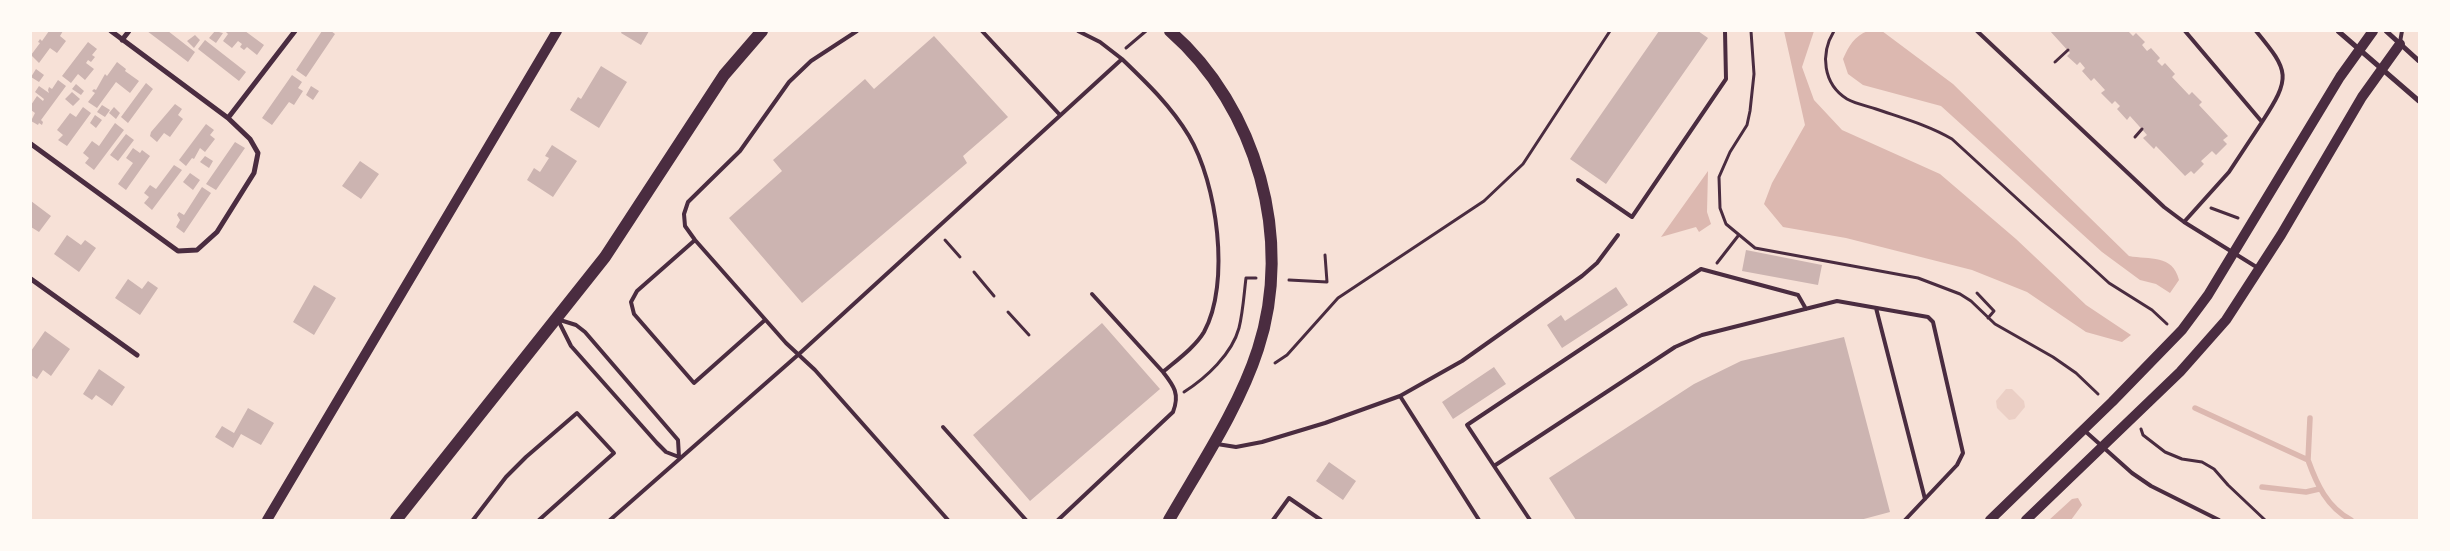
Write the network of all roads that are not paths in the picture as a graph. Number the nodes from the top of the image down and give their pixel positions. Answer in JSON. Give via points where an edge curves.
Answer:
{"nodes":[{"id":1,"x":111,"y":31,"type":"edge"},
{"id":2,"x":128,"y":31,"type":"edge"},
{"id":3,"x":294,"y":31,"type":"edge"},
{"id":4,"x":557,"y":31,"type":"edge"},
{"id":5,"x":762,"y":31,"type":"edge"},
{"id":6,"x":857,"y":31,"type":"edge"},
{"id":7,"x":982,"y":31,"type":"edge"},
{"id":8,"x":1078,"y":31,"type":"edge"},
{"id":9,"x":1170,"y":31,"type":"edge"},
{"id":10,"x":1724,"y":31,"type":"edge"},
{"id":11,"x":1977,"y":31,"type":"edge"},
{"id":12,"x":2185,"y":31,"type":"edge"},
{"id":13,"x":2256,"y":31,"type":"edge"},
{"id":14,"x":2338,"y":31,"type":"edge"},
{"id":15,"x":2373,"y":31,"type":"edge"},
{"id":16,"x":2386,"y":31,"type":"edge"},
{"id":17,"x":2402,"y":31,"type":"edge"},
{"id":18,"x":122,"y":40,"type":"junction"},
{"id":19,"x":2400,"y":44,"type":"junction"},
{"id":20,"x":2359,"y":49,"type":"junction"},
{"id":21,"x":1122,"y":59,"type":"junction"},
{"id":22,"x":2419,"y":61,"type":"edge"},
{"id":23,"x":2382,"y":69,"type":"junction"},
{"id":24,"x":2419,"y":101,"type":"edge"},
{"id":25,"x":1060,"y":115,"type":"junction"},
{"id":26,"x":228,"y":118,"type":"junction"},
{"id":27,"x":2262,"y":122,"type":"junction"},
{"id":28,"x":31,"y":144,"type":"edge"},
{"id":29,"x":1578,"y":180,"type":"dead end"},
{"id":30,"x":2184,"y":222,"type":"junction"},
{"id":31,"x":1618,"y":235,"type":"dead end"},
{"id":32,"x":695,"y":240,"type":"junction"},
{"id":33,"x":2234,"y":252,"type":"junction"},
{"id":34,"x":2260,"y":269,"type":"junction"},
{"id":35,"x":31,"y":279,"type":"edge"},
{"id":36,"x":1092,"y":294,"type":"dead end"},
{"id":37,"x":1806,"y":308,"type":"junction"},
{"id":38,"x":1876,"y":308,"type":"junction"},
{"id":39,"x":557,"y":319,"type":"junction"},
{"id":40,"x":765,"y":320,"type":"junction"},
{"id":41,"x":799,"y":354,"type":"junction"},
{"id":42,"x":137,"y":355,"type":"dead end"},
{"id":43,"x":1163,"y":372,"type":"junction"},
{"id":44,"x":1400,"y":396,"type":"junction"},
{"id":45,"x":943,"y":428,"type":"dead end"},
{"id":46,"x":2084,"y":429,"type":"junction"},
{"id":47,"x":1213,"y":443,"type":"junction"},
{"id":48,"x":2102,"y":446,"type":"junction"},
{"id":49,"x":679,"y":457,"type":"junction"},
{"id":50,"x":1494,"y":466,"type":"junction"},
{"id":51,"x":1925,"y":499,"type":"junction"},
{"id":52,"x":267,"y":520,"type":"edge"},
{"id":53,"x":396,"y":520,"type":"edge"},
{"id":54,"x":473,"y":520,"type":"edge"},
{"id":55,"x":539,"y":520,"type":"edge"},
{"id":56,"x":610,"y":520,"type":"edge"},
{"id":57,"x":948,"y":520,"type":"edge"},
{"id":58,"x":1026,"y":520,"type":"edge"},
{"id":59,"x":1058,"y":520,"type":"edge"},
{"id":60,"x":1169,"y":520,"type":"edge"},
{"id":61,"x":1273,"y":520,"type":"edge"},
{"id":62,"x":1321,"y":520,"type":"edge"},
{"id":63,"x":1479,"y":520,"type":"edge"},
{"id":64,"x":1530,"y":520,"type":"edge"},
{"id":65,"x":1904,"y":520,"type":"edge"},
{"id":66,"x":1990,"y":520,"type":"edge"},
{"id":67,"x":2026,"y":520,"type":"edge"},
{"id":68,"x":2219,"y":520,"type":"edge"}],
"edges":[{"from":1,"to":18,"type":"street"},
{"from":2,"to":18,"type":"street"},
{"from":3,"to":26,"type":"street"},
{"from":4,"to":52,"type":"main road"},
{"from":5,"to":39,"type":"main road","via":[[724,75],[605,257]]},
{"from":6,"to":32,"type":"lane","via":[[811,61],[789,82],[740,151],[688,202],[684,214],[686,226]]},
{"from":7,"to":25,"type":"lane"},
{"from":8,"to":21,"type":"lane","via":[[1100,42]]},
{"from":9,"to":47,"type":"main road","via":[[1212,78],[1242,126],[1260,176],[1270,228],[1271,279],[1259,348],[1250,373]]},
{"from":10,"to":29,"type":"lane","via":[[1726,79],[1632,217]]},
{"from":11,"to":30,"type":"lane","via":[[2164,208]]},
{"from":12,"to":27,"type":"lane"},
{"from":13,"to":27,"type":"lane","via":[[2277,56],[2284,72],[2282,87]]},
{"from":14,"to":20,"type":"street"},
{"from":15,"to":20,"type":"main road"},
{"from":16,"to":19,"type":"street"},
{"from":17,"to":19,"type":"lane"},
{"from":18,"to":26,"type":"street"},
{"from":19,"to":22,"type":"street"},
{"from":19,"to":23,"type":"main road"},
{"from":20,"to":23,"type":"street"},
{"from":20,"to":33,"type":"main road"},
{"from":21,"to":25,"type":"lane"},
{"from":21,"to":43,"type":"lane","via":[[1159,94],[1190,138],[1202,167],[1215,220],[1218,245],[1216,297],[1210,318],[1203,334]]},
{"from":23,"to":24,"type":"street"},
{"from":23,"to":34,"type":"main road"},
{"from":25,"to":41,"type":"lane"},
{"from":26,"to":28,"type":"street","via":[[258,152],[254,173],[216,232],[198,250],[178,251]]},
{"from":27,"to":30,"type":"lane","via":[[2229,172]]},
{"from":30,"to":33,"type":"lane"},
{"from":31,"to":44,"type":"lane","via":[[1597,263],[1582,276],[1462,361]]},
{"from":32,"to":40,"type":"lane"},
{"from":32,"to":40,"type":"lane","via":[[637,291],[631,302],[634,314],[694,383]]},
{"from":33,"to":34,"type":"lane"},
{"from":33,"to":46,"type":"main road","via":[[2208,296],[2182,330]]},
{"from":34,"to":48,"type":"main road","via":[[2209,341]]},
{"from":35,"to":42,"type":"street"},
{"from":36,"to":43,"type":"lane"},
{"from":37,"to":38,"type":"lane","via":[[1837,300]]},
{"from":37,"to":50,"type":"lane","via":[[1702,335],[1675,347]]},
{"from":37,"to":50,"type":"lane","via":[[1798,295],[1701,269],[1467,425]]},
{"from":38,"to":51,"type":"lane"},
{"from":38,"to":51,"type":"lane","via":[[1928,317],[1933,322],[1963,453],[1957,465]]},
{"from":39,"to":49,"type":"lane","via":[[571,346],[583,360],[666,452]]},
{"from":39,"to":49,"type":"lane","via":[[585,332],[678,440]]},
{"from":39,"to":53,"type":"main road"},
{"from":40,"to":41,"type":"lane"},
{"from":41,"to":49,"type":"lane"},
{"from":41,"to":57,"type":"lane"},
{"from":43,"to":59,"type":"lane","via":[[1178,396],[1173,412]]},
{"from":44,"to":47,"type":"lane","via":[[1262,442],[1236,447]]},
{"from":44,"to":63,"type":"lane"},
{"from":45,"to":58,"type":"lane"},
{"from":46,"to":48,"type":"lane"},
{"from":46,"to":66,"type":"main road"},
{"from":47,"to":60,"type":"main road"},
{"from":48,"to":67,"type":"main road"},
{"from":48,"to":68,"type":"lane","via":[[2151,486]]},
{"from":49,"to":56,"type":"lane"},
{"from":50,"to":64,"type":"lane"},
{"from":51,"to":65,"type":"lane"},
{"from":54,"to":55,"type":"lane","via":[[526,456],[577,413],[614,453]]},
{"from":61,"to":62,"type":"lane","via":[[1289,498]]}]}
